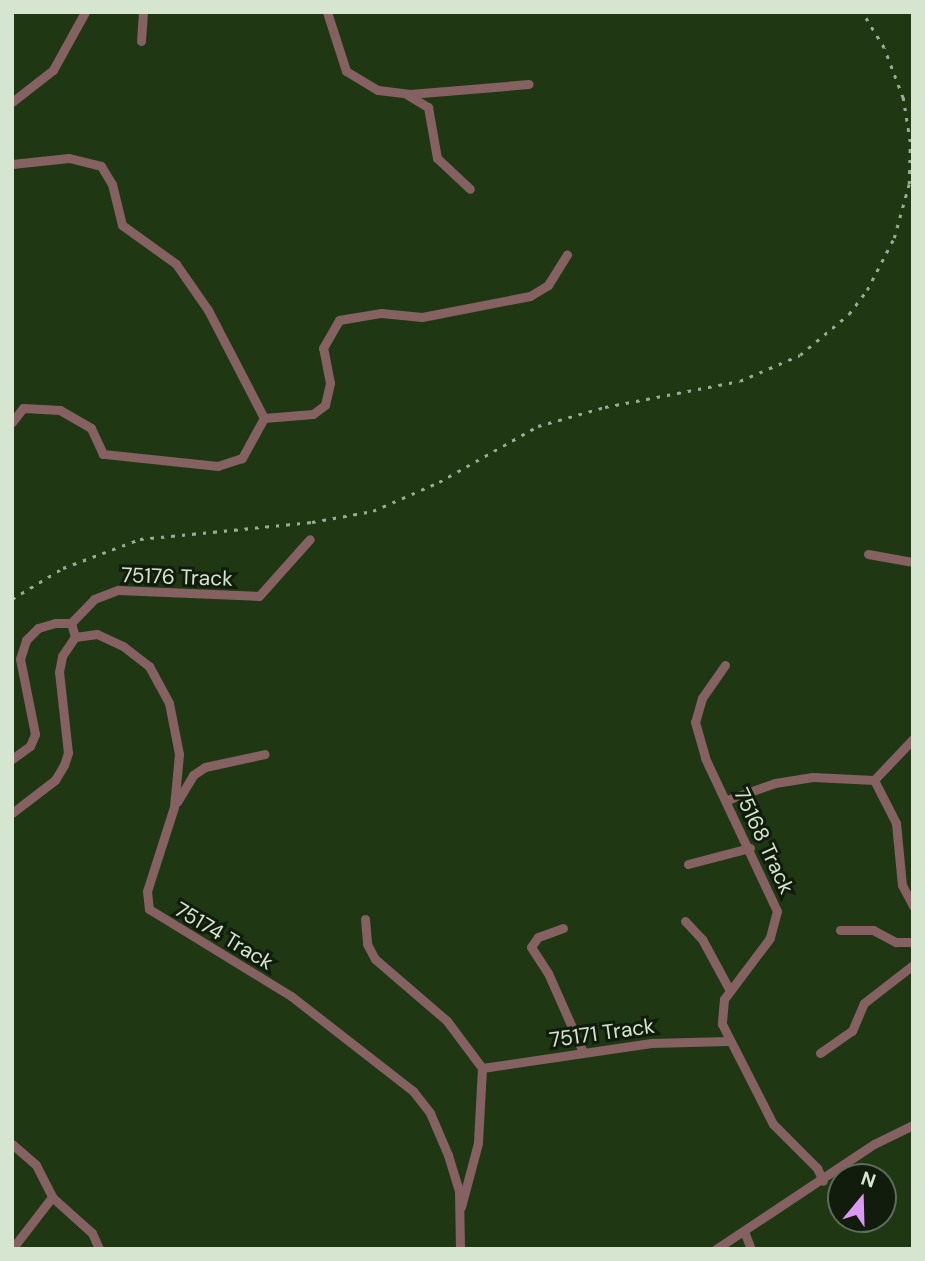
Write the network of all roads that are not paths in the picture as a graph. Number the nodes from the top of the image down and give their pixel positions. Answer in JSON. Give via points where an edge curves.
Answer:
{"nodes":[{"id":1,"x":85,"y":12,"type":"edge"},
{"id":2,"x":143,"y":12,"type":"edge"},
{"id":3,"x":327,"y":12,"type":"edge"},
{"id":4,"x":141,"y":41,"type":"dead end"},
{"id":5,"x":529,"y":84,"type":"dead end"},
{"id":6,"x":405,"y":94,"type":"junction"},
{"id":7,"x":12,"y":102,"type":"edge"},
{"id":8,"x":12,"y":164,"type":"edge"},
{"id":9,"x":470,"y":189,"type":"dead end"},
{"id":10,"x":568,"y":255,"type":"dead end"},
{"id":11,"x":264,"y":418,"type":"junction"},
{"id":12,"x":12,"y":422,"type":"edge"},
{"id":13,"x":310,"y":539,"type":"dead end"},
{"id":14,"x":868,"y":554,"type":"dead end"},
{"id":15,"x":912,"y":561,"type":"edge"},
{"id":16,"x":71,"y":623,"type":"junction"},
{"id":17,"x":75,"y":637,"type":"junction"},
{"id":18,"x":725,"y":665,"type":"dead end"},
{"id":19,"x":913,"y":739,"type":"edge"},
{"id":20,"x":265,"y":754,"type":"dead end"},
{"id":21,"x":12,"y":759,"type":"edge"},
{"id":22,"x":874,"y":780,"type":"junction"},
{"id":23,"x":727,"y":800,"type":"junction"},
{"id":24,"x":174,"y":807,"type":"junction"},
{"id":25,"x":12,"y":813,"type":"edge"},
{"id":26,"x":750,"y":848,"type":"junction"},
{"id":27,"x":688,"y":864,"type":"dead end"},
{"id":28,"x":911,"y":904,"type":"edge"},
{"id":29,"x":365,"y":919,"type":"dead end"},
{"id":30,"x":685,"y":921,"type":"dead end"},
{"id":31,"x":563,"y":928,"type":"dead end"},
{"id":32,"x":840,"y":930,"type":"dead end"},
{"id":33,"x":913,"y":942,"type":"edge"},
{"id":34,"x":913,"y":965,"type":"edge"},
{"id":35,"x":729,"y":989,"type":"junction"},
{"id":36,"x":728,"y":1041,"type":"junction"},
{"id":37,"x":583,"y":1052,"type":"junction"},
{"id":38,"x":820,"y":1053,"type":"dead end"},
{"id":39,"x":482,"y":1068,"type":"junction"},
{"id":40,"x":913,"y":1125,"type":"edge"},
{"id":41,"x":12,"y":1144,"type":"edge"},
{"id":42,"x":823,"y":1181,"type":"junction"},
{"id":43,"x":52,"y":1196,"type":"junction"},
{"id":44,"x":461,"y":1208,"type":"junction"},
{"id":45,"x":744,"y":1231,"type":"junction"},
{"id":46,"x":12,"y":1249,"type":"edge"},
{"id":47,"x":99,"y":1249,"type":"edge"},
{"id":48,"x":460,"y":1249,"type":"edge"},
{"id":49,"x":716,"y":1249,"type":"edge"},
{"id":50,"x":751,"y":1249,"type":"edge"}],
"edges":[{"from":1,"to":7,"type":"street","via":[[53,69]]},
{"from":2,"to":4,"type":"street"},
{"from":3,"to":6,"type":"street","via":[[346,71],[378,90]]},
{"from":5,"to":6,"type":"street"},
{"from":6,"to":9,"type":"street","via":[[428,107],[437,158]]},
{"from":8,"to":11,"type":"street","via":[[69,158],[101,166],[112,184],[122,225],[176,264],[208,310]]},
{"from":10,"to":11,"type":"street","via":[[548,285],[530,296],[422,317],[381,313],[339,320],[323,348],[330,383],[325,405],[313,414]]},
{"from":11,"to":12,"type":"street","via":[[242,458],[218,466],[103,454],[90,428],[60,410],[23,408]]},
{"from":13,"to":16,"type":"street","name":"75176 Track","via":[[259,596],[118,590],[94,599]]},
{"from":14,"to":15,"type":"street"},
{"from":16,"to":17,"type":"street"},
{"from":16,"to":21,"type":"street","via":[[38,628],[22,648],[20,659],[35,734],[30,746]]},
{"from":17,"to":24,"type":"street","name":"75174 Track","via":[[97,634],[123,646],[157,676],[178,743]]},
{"from":17,"to":25,"type":"street","via":[[66,648],[59,672],[68,753],[64,765],[55,780]]},
{"from":18,"to":23,"type":"street","name":"75168 Track","via":[[702,698],[695,722],[705,758]]},
{"from":19,"to":22,"type":"street"},
{"from":20,"to":24,"type":"street","via":[[200,769]]},
{"from":22,"to":23,"type":"street","via":[[813,777],[775,783]]},
{"from":22,"to":28,"type":"street","via":[[896,823],[902,885]]},
{"from":23,"to":26,"type":"street","name":"75168 Track"},
{"from":24,"to":44,"type":"street","name":"75174 Track","via":[[147,891],[149,909],[291,996],[413,1091],[442,1138]]},
{"from":26,"to":27,"type":"street"},
{"from":26,"to":35,"type":"street","name":"75168 Track","via":[[773,896],[775,924],[770,938]]},
{"from":29,"to":39,"type":"street","via":[[367,944],[375,959],[439,1013]]},
{"from":30,"to":35,"type":"street","via":[[702,939]]},
{"from":31,"to":37,"type":"street","via":[[538,937],[531,947],[548,973]]},
{"from":32,"to":33,"type":"street","via":[[873,930],[896,942]]},
{"from":34,"to":38,"type":"street","via":[[864,1003],[852,1031]]},
{"from":35,"to":36,"type":"street","name":"75168 Track","via":[[720,1014]]},
{"from":36,"to":37,"type":"street","name":"75171 Track","via":[[682,1040]]},
{"from":36,"to":42,"type":"street","name":"75168 Track","via":[[773,1124],[817,1168]]},
{"from":37,"to":39,"type":"street","name":"75171 Track"},
{"from":39,"to":44,"type":"street","via":[[478,1143]]},
{"from":40,"to":42,"type":"street","via":[[874,1144]]},
{"from":41,"to":43,"type":"street","via":[[36,1165]]},
{"from":42,"to":45,"type":"street"},
{"from":43,"to":46,"type":"street"},
{"from":43,"to":47,"type":"street","via":[[86,1227]]},
{"from":44,"to":48,"type":"street","name":"75174 Track"},
{"from":45,"to":49,"type":"street"},
{"from":45,"to":50,"type":"street"}]}
